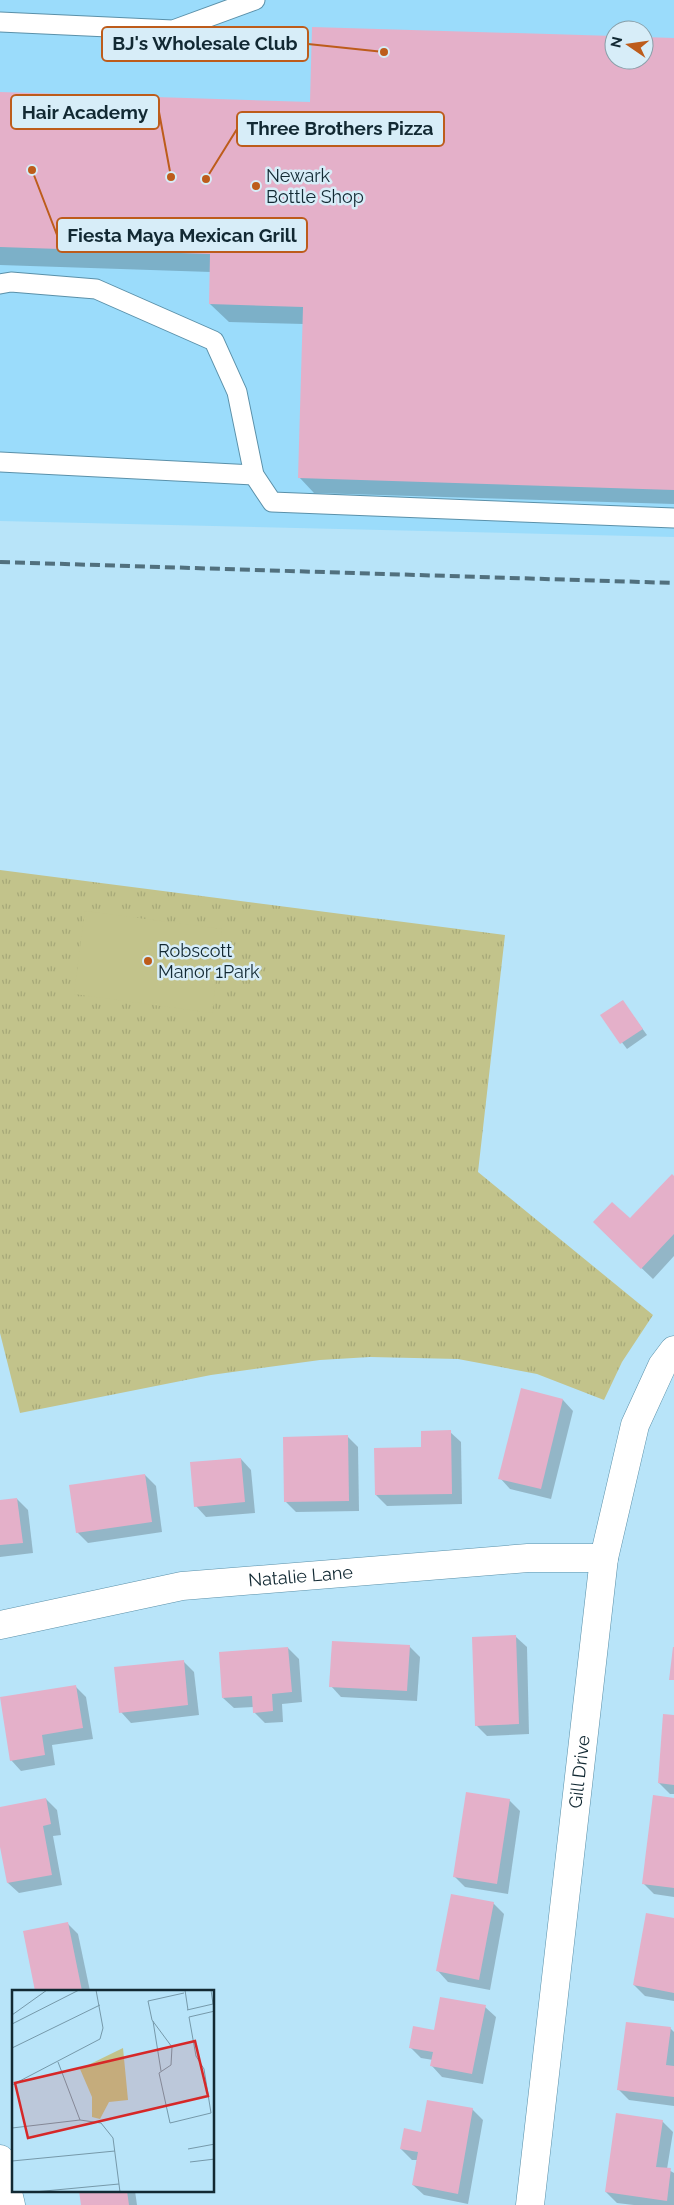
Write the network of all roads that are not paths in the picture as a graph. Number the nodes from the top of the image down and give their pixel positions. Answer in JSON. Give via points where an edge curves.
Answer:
{"nodes":[{"id":1,"x":255,"y":0,"type":"edge"},
{"id":2,"x":0,"y":22,"type":"edge"},
{"id":3,"x":0,"y":284,"type":"edge"},
{"id":4,"x":0,"y":462,"type":"edge"},
{"id":5,"x":254,"y":475,"type":"junction"},
{"id":6,"x":674,"y":518,"type":"edge"},
{"id":7,"x":674,"y":1350,"type":"edge"},
{"id":8,"x":604,"y":1558,"type":"junction"},
{"id":9,"x":0,"y":1625,"type":"edge"},
{"id":10,"x":0,"y":2159,"type":"edge"},
{"id":11,"x":11,"y":2205,"type":"edge"},
{"id":12,"x":530,"y":2205,"type":"edge"}],
"edges":[{"from":1,"to":2,"type":"lane","via":[[173,30]]},
{"from":3,"to":5,"type":"lane","via":[[11,282],[96,289],[214,340],[237,392]]},
{"from":4,"to":5,"type":"lane"},
{"from":5,"to":6,"type":"lane","via":[[272,502]]},
{"from":7,"to":8,"type":"street","name":"Gill Drive","via":[[662,1366],[634,1425]]},
{"from":8,"to":9,"type":"street","name":"Natalie Lane","via":[[528,1558],[182,1586]]},
{"from":8,"to":12,"type":"street","name":"Gill Drive"},
{"from":10,"to":11,"type":"street"}]}
